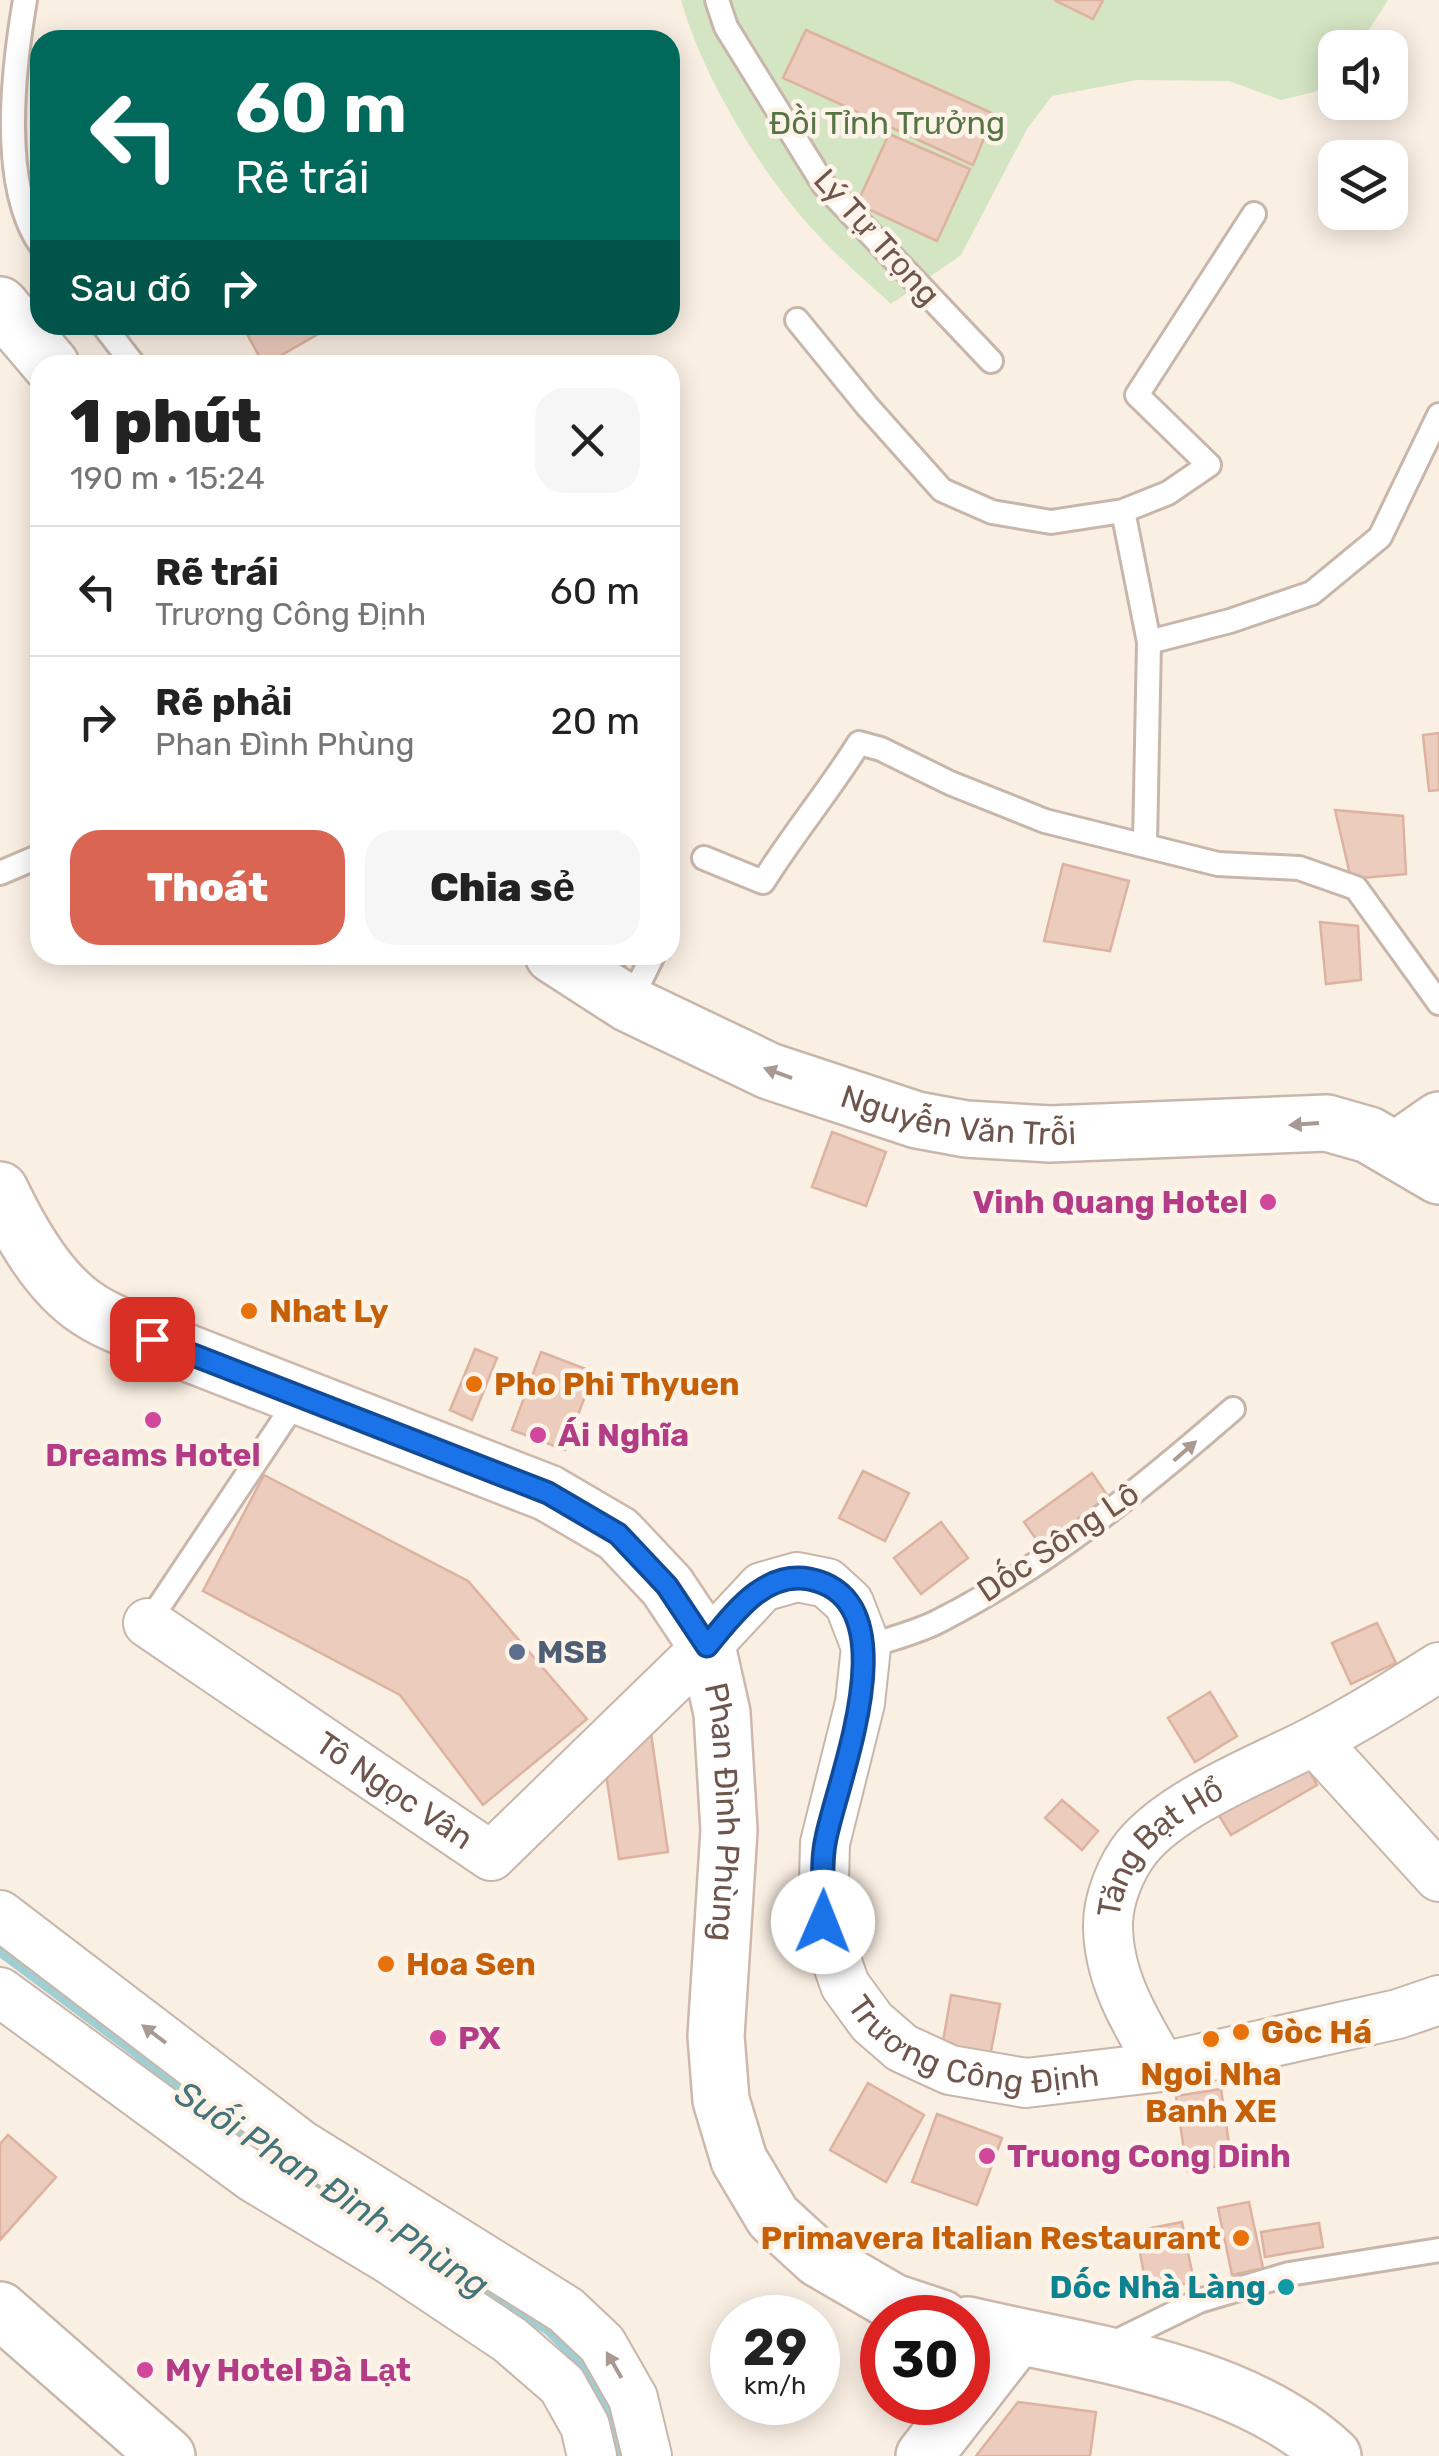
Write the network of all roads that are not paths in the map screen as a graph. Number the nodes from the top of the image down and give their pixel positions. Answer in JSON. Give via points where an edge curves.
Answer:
{"nodes":[{"id":1,"x":26,"y":0,"type":"edge"},
{"id":2,"x":717,"y":0,"type":"edge"},
{"id":3,"x":1254,"y":214,"type":"dead end"},
{"id":4,"x":30,"y":232,"type":"edge"},
{"id":5,"x":0,"y":305,"type":"edge"},
{"id":6,"x":797,"y":320,"type":"dead end"},
{"id":7,"x":111,"y":335,"type":"edge"},
{"id":8,"x":43,"y":355,"type":"edge"},
{"id":9,"x":126,"y":355,"type":"edge"},
{"id":10,"x":991,"y":361,"type":"dead end"},
{"id":11,"x":1439,"y":415,"type":"edge"},
{"id":12,"x":1123,"y":511,"type":"junction"},
{"id":13,"x":1149,"y":642,"type":"junction"},
{"id":14,"x":1145,"y":844,"type":"junction"},
{"id":15,"x":704,"y":858,"type":"dead end"},
{"id":16,"x":30,"y":860,"type":"edge"},
{"id":17,"x":0,"y":873,"type":"edge"},
{"id":18,"x":569,"y":965,"type":"edge"},
{"id":19,"x":648,"y":965,"type":"edge"},
{"id":20,"x":1439,"y":1002,"type":"edge"},
{"id":21,"x":629,"y":1004,"type":"junction"},
{"id":22,"x":1425,"y":1148,"type":"edge"},
{"id":23,"x":0,"y":1190,"type":"edge"},
{"id":24,"x":299,"y":1397,"type":"junction"},
{"id":25,"x":1233,"y":1409,"type":"dead end"},
{"id":26,"x":148,"y":1623,"type":"joint"},
{"id":27,"x":707,"y":1646,"type":"junction"},
{"id":28,"x":866,"y":1647,"type":"junction"},
{"id":29,"x":1439,"y":1667,"type":"edge"},
{"id":30,"x":1315,"y":1741,"type":"junction"},
{"id":31,"x":1439,"y":1877,"type":"edge"},
{"id":32,"x":0,"y":1915,"type":"edge"},
{"id":33,"x":0,"y":1992,"type":"edge"},
{"id":34,"x":1439,"y":2000,"type":"edge"},
{"id":35,"x":1162,"y":2067,"type":"junction"},
{"id":36,"x":1439,"y":2250,"type":"edge"},
{"id":37,"x":881,"y":2295,"type":"edge"},
{"id":38,"x":0,"y":2310,"type":"edge"},
{"id":39,"x":992,"y":2331,"type":"edge"},
{"id":40,"x":1095,"y":2352,"type":"junction"},
{"id":41,"x":948,"y":2425,"type":"edge"},
{"id":42,"x":167,"y":2456,"type":"edge"},
{"id":43,"x":592,"y":2456,"type":"edge"},
{"id":44,"x":648,"y":2456,"type":"edge"},
{"id":45,"x":924,"y":2456,"type":"edge"},
{"id":46,"x":1333,"y":2456,"type":"edge"}],
"edges":[{"from":1,"to":4,"type":"lane","via":[[16,56],[12,169]]},
{"from":2,"to":10,"type":"lane","name":"Lý Tự Trọng","via":[[726,27],[824,185]]},
{"from":3,"to":12,"type":"lane","via":[[1137,396],[1209,465],[1168,493]]},
{"from":5,"to":8,"type":"main road"},
{"from":6,"to":12,"type":"lane","via":[[942,490],[992,512],[1050,522]]},
{"from":7,"to":9,"type":"lane"},
{"from":11,"to":13,"type":"lane","via":[[1380,537],[1312,593]]},
{"from":12,"to":13,"type":"lane"},
{"from":13,"to":14,"type":"lane"},
{"from":14,"to":15,"type":"lane","via":[[1045,821],[859,743],[763,882]]},
{"from":14,"to":20,"type":"lane","via":[[1218,864],[1299,868],[1356,888]]},
{"from":16,"to":17,"type":"lane"},
{"from":18,"to":21,"type":"main road","name":"Nguyễn Văn Trỗi"},
{"from":19,"to":21,"type":"lane"},
{"from":22,"to":21,"type":"main road","name":"Nguyễn Văn Trỗi","one_way":true,"via":[[1328,1123],[1050,1134],[917,1120],[769,1070]]},
{"from":23,"to":24,"type":"main road","name":"Phan Đình Phùng","via":[[60,1286],[88,1310]]},
{"from":24,"to":26,"type":"lane"},
{"from":24,"to":27,"type":"main road","name":"Phan Đình Phùng","via":[[548,1493],[618,1534],[667,1586]]},
{"from":28,"to":25,"type":"lane","name":"Dốc Sông Lô","one_way":true,"via":[[936,1623],[1075,1538]]},
{"from":26,"to":27,"type":"street","name":"Tô Ngọc Vân","via":[[490,1856]]},
{"from":27,"to":28,"type":"street","name":"Trương Công Định","via":[[762,1587],[797,1577],[827,1583],[849,1603]]},
{"from":27,"to":37,"type":"main road","name":"Phan Đình Phùng","via":[[722,1713],[729,1830],[716,2036],[721,2100],[739,2160],[773,2217],[819,2258]]},
{"from":28,"to":35,"type":"street","name":"Trương Công Định","via":[[860,1703],[824,1843],[823,1922],[845,1985],[902,2048],[950,2070],[1026,2083]]},
{"from":29,"to":30,"type":"street","name":"Tăng Bạt Hổ"},
{"from":30,"to":31,"type":"street"},
{"from":30,"to":35,"type":"street","name":"Tăng Bạt Hổ","via":[[1170,1817],[1136,1848],[1118,1878],[1108,1923],[1112,1959],[1125,2003]]},
{"from":44,"to":32,"type":"street","one_way":true,"via":[[633,2398],[602,2344],[566,2310],[300,2144]]},
{"from":33,"to":43,"type":"street","via":[[254,2178],[510,2340],[562,2386],[585,2426]]},
{"from":34,"to":35,"type":"street","name":"Trương Công Định"},
{"from":36,"to":40,"type":"lane","via":[[1290,2274],[1199,2300]]},
{"from":38,"to":42,"type":"main road"},
{"from":39,"to":40,"type":"main road"},
{"from":40,"to":46,"type":"main road","via":[[1198,2380],[1275,2414]]},
{"from":41,"to":45,"type":"main road"}]}
